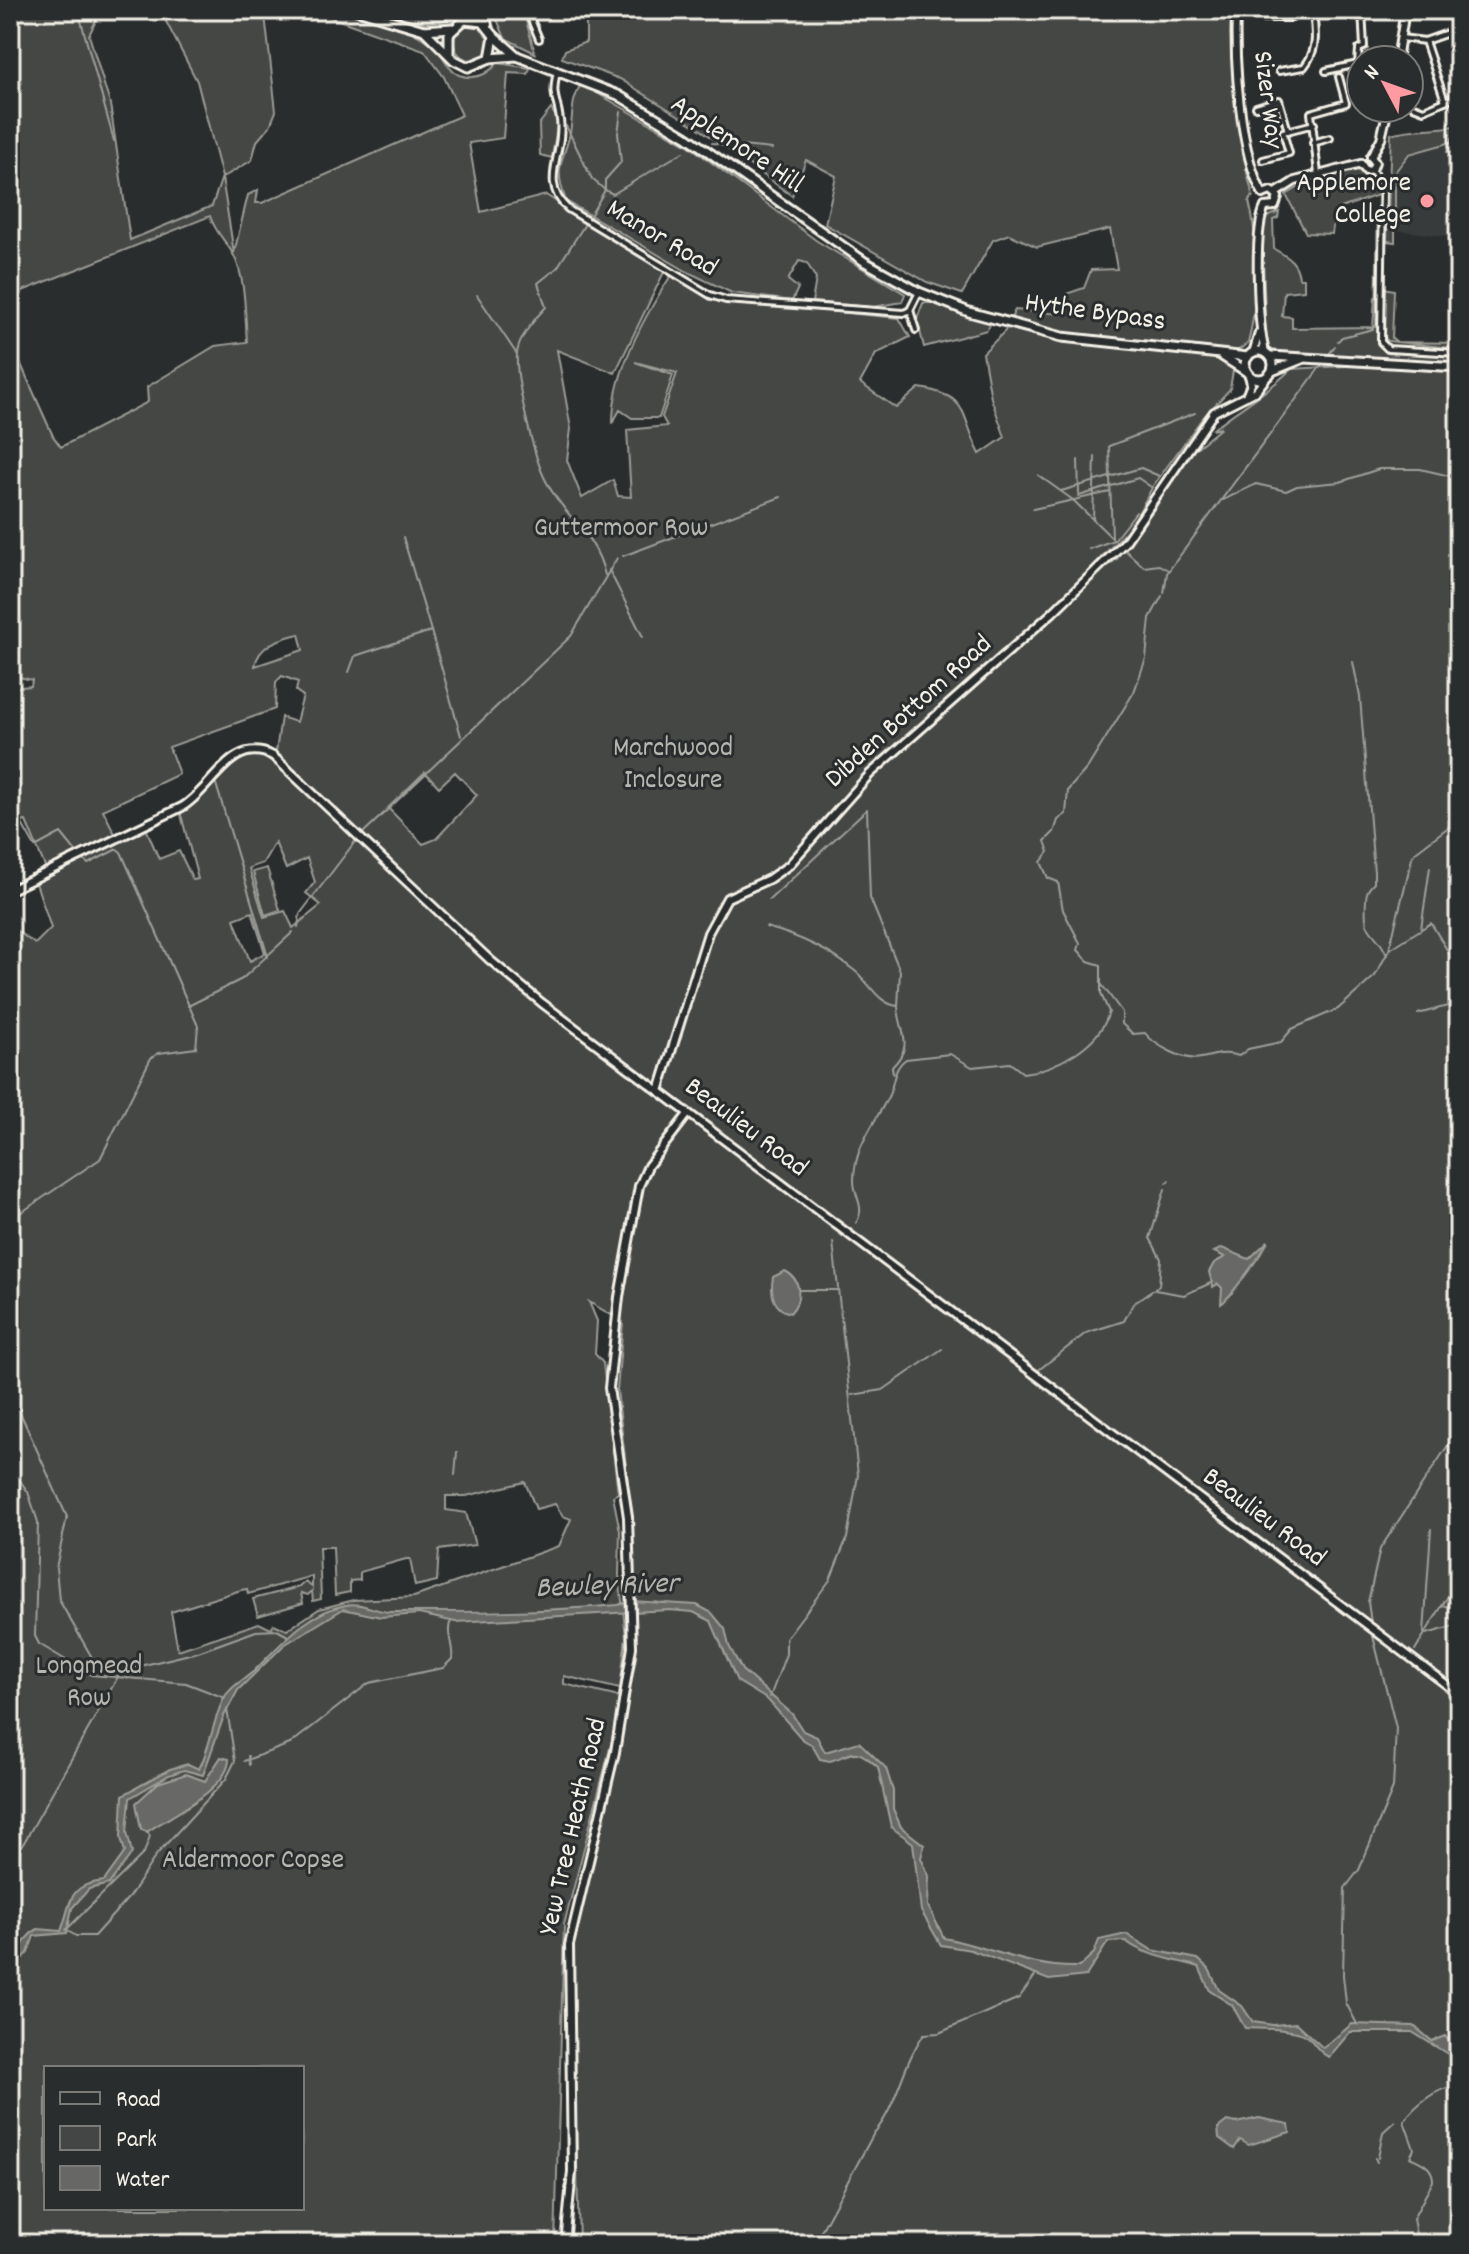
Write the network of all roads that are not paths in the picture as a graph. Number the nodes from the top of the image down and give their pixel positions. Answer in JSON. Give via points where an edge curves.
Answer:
{"nodes":[{"id":1,"x":357,"y":10,"type":"edge"},
{"id":2,"x":476,"y":10,"type":"edge"},
{"id":3,"x":485,"y":10,"type":"edge"},
{"id":4,"x":527,"y":10,"type":"edge"},
{"id":5,"x":1236,"y":10,"type":"edge"},
{"id":6,"x":1300,"y":10,"type":"edge"},
{"id":7,"x":1313,"y":10,"type":"edge"},
{"id":8,"x":1362,"y":10,"type":"edge"},
{"id":9,"x":1405,"y":10,"type":"edge"},
{"id":10,"x":1260,"y":18,"type":"dead end"},
{"id":11,"x":464,"y":20,"type":"junction"},
{"id":12,"x":488,"y":26,"type":"junction"},
{"id":13,"x":452,"y":28,"type":"junction"},
{"id":14,"x":1459,"y":29,"type":"edge"},
{"id":15,"x":424,"y":30,"type":"junction"},
{"id":16,"x":494,"y":36,"type":"junction"},
{"id":17,"x":1401,"y":38,"type":"junction"},
{"id":18,"x":539,"y":39,"type":"dead end"},
{"id":19,"x":1425,"y":41,"type":"junction"},
{"id":20,"x":1400,"y":44,"type":"edge"},
{"id":21,"x":449,"y":53,"type":"junction"},
{"id":22,"x":517,"y":56,"type":"junction"},
{"id":23,"x":490,"y":58,"type":"junction"},
{"id":24,"x":557,"y":69,"type":"junction"},
{"id":25,"x":1279,"y":71,"type":"dead end"},
{"id":26,"x":1326,"y":71,"type":"dead end"},
{"id":27,"x":1339,"y":77,"type":"dead end"},
{"id":28,"x":1459,"y":95,"type":"edge"},
{"id":29,"x":1445,"y":101,"type":"junction"},
{"id":30,"x":1256,"y":107,"type":"dead end"},
{"id":31,"x":1425,"y":108,"type":"edge"},
{"id":32,"x":1314,"y":124,"type":"junction"},
{"id":33,"x":1384,"y":124,"type":"edge"},
{"id":34,"x":1285,"y":132,"type":"junction"},
{"id":35,"x":1330,"y":138,"type":"dead end"},
{"id":36,"x":1313,"y":143,"type":"junction"},
{"id":37,"x":1371,"y":157,"type":"junction"},
{"id":38,"x":1263,"y":160,"type":"dead end"},
{"id":39,"x":1361,"y":164,"type":"junction"},
{"id":40,"x":1372,"y":170,"type":"junction"},
{"id":41,"x":1318,"y":175,"type":"junction"},
{"id":42,"x":1276,"y":193,"type":"junction"},
{"id":43,"x":1263,"y":194,"type":"junction"},
{"id":44,"x":1265,"y":207,"type":"junction"},
{"id":45,"x":919,"y":292,"type":"junction"},
{"id":46,"x":910,"y":310,"type":"junction"},
{"id":47,"x":916,"y":330,"type":"dead end"},
{"id":48,"x":1260,"y":330,"type":"junction"},
{"id":49,"x":1459,"y":353,"type":"edge"},
{"id":50,"x":1268,"y":354,"type":"junction"},
{"id":51,"x":1222,"y":355,"type":"junction"},
{"id":52,"x":1250,"y":355,"type":"junction"},
{"id":53,"x":1304,"y":358,"type":"junction"},
{"id":54,"x":1459,"y":367,"type":"edge"},
{"id":55,"x":1248,"y":373,"type":"junction"},
{"id":56,"x":1270,"y":374,"type":"junction"},
{"id":57,"x":1247,"y":394,"type":"junction"},
{"id":58,"x":10,"y":890,"type":"edge"},
{"id":59,"x":659,"y":1091,"type":"junction"},
{"id":60,"x":688,"y":1114,"type":"junction"},
{"id":61,"x":1459,"y":1694,"type":"edge"},
{"id":62,"x":565,"y":2244,"type":"edge"}],
"edges":[{"from":1,"to":15,"type":"main road"},
{"from":2,"to":11,"type":"street"},
{"from":3,"to":12,"type":"street"},
{"from":4,"to":18,"type":"street"},
{"from":5,"to":43,"type":"street","name":"Sizer Way","via":[[1239,88],[1250,158]]},
{"from":6,"to":10,"type":"street","via":[[1292,18]]},
{"from":7,"to":25,"type":"street","via":[[1313,55],[1304,67]]},
{"from":8,"to":26,"type":"street","via":[[1364,47],[1358,64]]},
{"from":9,"to":17,"type":"street"},
{"from":11,"to":12,"type":"main road"},
{"from":11,"to":13,"type":"main road"},
{"from":12,"to":16,"type":"main road"},
{"from":13,"to":15,"type":"main road"},
{"from":13,"to":21,"type":"main road"},
{"from":14,"to":19,"type":"street"},
{"from":15,"to":21,"type":"main road"},
{"from":16,"to":22,"type":"main road","name":"Applemore Hill"},
{"from":16,"to":23,"type":"main road"},
{"from":17,"to":19,"type":"street"},
{"from":17,"to":20,"type":"street"},
{"from":19,"to":29,"type":"street"},
{"from":21,"to":23,"type":"main road","via":[[468,67]]},
{"from":22,"to":23,"type":"main road","name":"Applemore Hill"},
{"from":22,"to":24,"type":"main road","name":"Applemore Hill"},
{"from":24,"to":45,"type":"main road","name":"Applemore Hill","via":[[618,95],[686,136],[865,262]]},
{"from":24,"to":46,"type":"street","name":"Manor Road","via":[[554,103],[560,129],[552,178],[558,201],[568,209],[726,300]]},
{"from":27,"to":32,"type":"street","via":[[1346,103],[1311,113]]},
{"from":28,"to":29,"type":"street"},
{"from":29,"to":31,"type":"street"},
{"from":30,"to":34,"type":"street","via":[[1279,100]]},
{"from":32,"to":34,"type":"street"},
{"from":32,"to":36,"type":"street"},
{"from":33,"to":37,"type":"street"},
{"from":34,"to":38,"type":"street","via":[[1289,153]]},
{"from":35,"to":36,"type":"street"},
{"from":36,"to":41,"type":"street"},
{"from":37,"to":39,"type":"street","via":[[1364,157]]},
{"from":37,"to":40,"type":"street"},
{"from":39,"to":40,"type":"street"},
{"from":39,"to":41,"type":"street"},
{"from":40,"to":49,"type":"street","via":[[1383,188],[1381,342],[1388,349]]},
{"from":41,"to":42,"type":"street"},
{"from":42,"to":43,"type":"street"},
{"from":42,"to":44,"type":"street","via":[[1277,204]]},
{"from":43,"to":44,"type":"street","name":"Sizer Way"},
{"from":44,"to":48,"type":"street","via":[[1259,224]]},
{"from":45,"to":46,"type":"street"},
{"from":45,"to":51,"type":"main road","name":"Hythe Bypass","via":[[969,312],[1062,337]]},
{"from":46,"to":47,"type":"street"},
{"from":48,"to":50,"type":"street"},
{"from":48,"to":52,"type":"street"},
{"from":50,"to":52,"type":"main road","name":"Hythe Bypass"},
{"from":50,"to":53,"type":"main road"},
{"from":50,"to":56,"type":"main road"},
{"from":51,"to":52,"type":"main road","name":"Hythe Bypass"},
{"from":51,"to":55,"type":"main road","name":"Hythe Bypass"},
{"from":52,"to":55,"type":"main road"},
{"from":53,"to":54,"type":"main road"},
{"from":53,"to":56,"type":"main road"},
{"from":55,"to":56,"type":"main road","via":[[1260,379]]},
{"from":55,"to":57,"type":"street"},
{"from":56,"to":57,"type":"street","name":"Dibden Bottom Road"},
{"from":57,"to":59,"type":"street","name":"Dibden Bottom Road","via":[[1214,412],[1125,542],[1052,613],[870,774],[789,865],[727,898],[708,933]]},
{"from":58,"to":59,"type":"street","name":"Beaulieu Road","via":[[193,801],[239,753],[264,751],[508,975]]},
{"from":59,"to":60,"type":"street","name":"Beaulieu Road"},
{"from":60,"to":61,"type":"street","name":"Beaulieu Road"},
{"from":60,"to":62,"type":"street","name":"Yew Tree Heath Road","via":[[639,1186],[610,1363],[611,1421],[628,1517],[627,1695],[569,1945],[572,2171]]}]}
